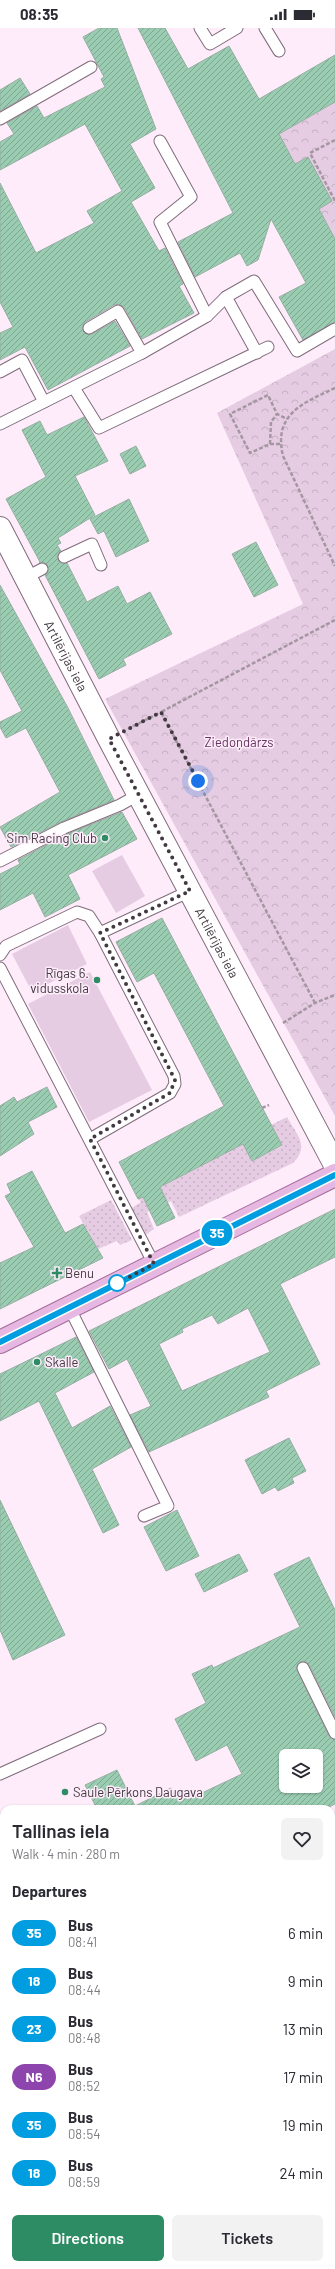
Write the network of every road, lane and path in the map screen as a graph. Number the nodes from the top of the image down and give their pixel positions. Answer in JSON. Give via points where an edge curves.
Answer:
{"nodes":[{"id":1,"x":200,"y":28,"type":"edge"},
{"id":2,"x":237,"y":28,"type":"edge"},
{"id":3,"x":265,"y":28,"type":"edge"},
{"id":4,"x":279,"y":51,"type":"dead end"},
{"id":5,"x":90,"y":67,"type":"dead end"},
{"id":6,"x":0,"y":119,"type":"edge"},
{"id":7,"x":335,"y":140,"type":"edge"},
{"id":8,"x":160,"y":141,"type":"dead end"},
{"id":9,"x":335,"y":201,"type":"edge"},
{"id":10,"x":226,"y":297,"type":"junction"},
{"id":11,"x":207,"y":316,"type":"junction"},
{"id":12,"x":89,"y":328,"type":"dead end"},
{"id":13,"x":335,"y":329,"type":"edge"},
{"id":14,"x":268,"y":347,"type":"dead end"},
{"id":15,"x":142,"y":353,"type":"junction"},
{"id":16,"x":257,"y":353,"type":"junction"},
{"id":17,"x":0,"y":372,"type":"edge"},
{"id":18,"x":74,"y":388,"type":"junction"},
{"id":19,"x":335,"y":388,"type":"edge"},
{"id":20,"x":44,"y":402,"type":"junction"},
{"id":21,"x":277,"y":414,"type":"junction"},
{"id":22,"x":287,"y":419,"type":"junction"},
{"id":23,"x":0,"y":424,"type":"edge"},
{"id":24,"x":270,"y":444,"type":"junction"},
{"id":25,"x":280,"y":444,"type":"junction"},
{"id":26,"x":0,"y":528,"type":"edge"},
{"id":27,"x":64,"y":557,"type":"dead end"},
{"id":28,"x":101,"y":565,"type":"dead end"},
{"id":29,"x":335,"y":566,"type":"edge"},
{"id":30,"x":335,"y":620,"type":"edge"},
{"id":31,"x":161,"y":712,"type":"junction"},
{"id":32,"x":109,"y":739,"type":"junction"},
{"id":33,"x":138,"y":795,"type":"junction"},
{"id":34,"x":0,"y":861,"type":"edge"},
{"id":35,"x":190,"y":891,"type":"junction"},
{"id":36,"x":100,"y":933,"type":"junction"},
{"id":37,"x":0,"y":955,"type":"edge"},
{"id":38,"x":0,"y":968,"type":"edge"},
{"id":39,"x":335,"y":995,"type":"edge"},
{"id":40,"x":315,"y":1003,"type":"junction"},
{"id":41,"x":266,"y":1034,"type":"junction"},
{"id":42,"x":269,"y":1105,"type":"dead end"},
{"id":43,"x":262,"y":1108,"type":"dead end"},
{"id":44,"x":90,"y":1139,"type":"junction"},
{"id":45,"x":335,"y":1166,"type":"edge"},
{"id":46,"x":335,"y":1175,"type":"edge"},
{"id":47,"x":154,"y":1264,"type":"junction"},
{"id":48,"x":69,"y":1307,"type":"junction"},
{"id":49,"x":0,"y":1342,"type":"edge"},
{"id":50,"x":144,"y":1516,"type":"dead end"},
{"id":51,"x":303,"y":1668,"type":"dead end"},
{"id":52,"x":100,"y":1729,"type":"dead end"},
{"id":53,"x":335,"y":1733,"type":"edge"},
{"id":54,"x":0,"y":1774,"type":"edge"}],
"edges":[{"from":1,"to":2,"type":"lane","via":[[210,44]]},
{"from":3,"to":4,"type":"lane"},
{"from":5,"to":6,"type":"lane"},
{"from":7,"to":9,"type":"path","via":[[310,153]]},
{"from":8,"to":11,"type":"lane","via":[[190,197],[160,222]]},
{"from":10,"to":11,"type":"lane"},
{"from":10,"to":13,"type":"lane","via":[[254,281],[297,351]]},
{"from":10,"to":16,"type":"lane"},
{"from":11,"to":15,"type":"lane"},
{"from":12,"to":15,"type":"lane","via":[[118,311]]},
{"from":14,"to":16,"type":"lane"},
{"from":15,"to":18,"type":"lane"},
{"from":16,"to":18,"type":"lane","via":[[99,428]]},
{"from":17,"to":20,"type":"lane","via":[[22,360]]},
{"from":18,"to":20,"type":"lane"},
{"from":19,"to":22,"type":"path","via":[[298,406]]},
{"from":20,"to":23,"type":"lane"},
{"from":21,"to":22,"type":"path"},
{"from":21,"to":24,"type":"path","via":[[271,422]]},
{"from":21,"to":24,"type":"path","via":[[268,395],[230,414],[250,452]]},
{"from":22,"to":25,"type":"path"},
{"from":24,"to":25,"type":"path"},
{"from":25,"to":29,"type":"path","via":[[283,456]]},
{"from":26,"to":32,"type":"street","name":"Artilērijas iela","via":[[34,573]]},
{"from":27,"to":28,"type":"lane","via":[[92,544]]},
{"from":30,"to":31,"type":"path"},
{"from":31,"to":32,"type":"path"},
{"from":31,"to":40,"type":"path"},
{"from":32,"to":33,"type":"street","name":"Artilērijas iela"},
{"from":33,"to":34,"type":"lane","via":[[64,828]]},
{"from":33,"to":35,"type":"street","name":"Artilērijas iela"},
{"from":35,"to":36,"type":"lane"},
{"from":35,"to":41,"type":"street","name":"Artilērijas iela"},
{"from":36,"to":37,"type":"lane","via":[[89,916],[77,912],[6,946]]},
{"from":36,"to":44,"type":"lane","via":[[175,1080],[170,1093]]},
{"from":38,"to":44,"type":"lane"},
{"from":39,"to":40,"type":"path"},
{"from":40,"to":41,"type":"path"},
{"from":41,"to":45,"type":"street","name":"Artilērijas iela"},
{"from":42,"to":43,"type":"path"},
{"from":44,"to":47,"type":"lane"},
{"from":46,"to":47,"type":"main road"},
{"from":47,"to":48,"type":"main road"},
{"from":48,"to":49,"type":"main road"},
{"from":48,"to":50,"type":"lane","via":[[168,1506]]},
{"from":51,"to":53,"type":"lane"},
{"from":52,"to":54,"type":"lane"}]}
